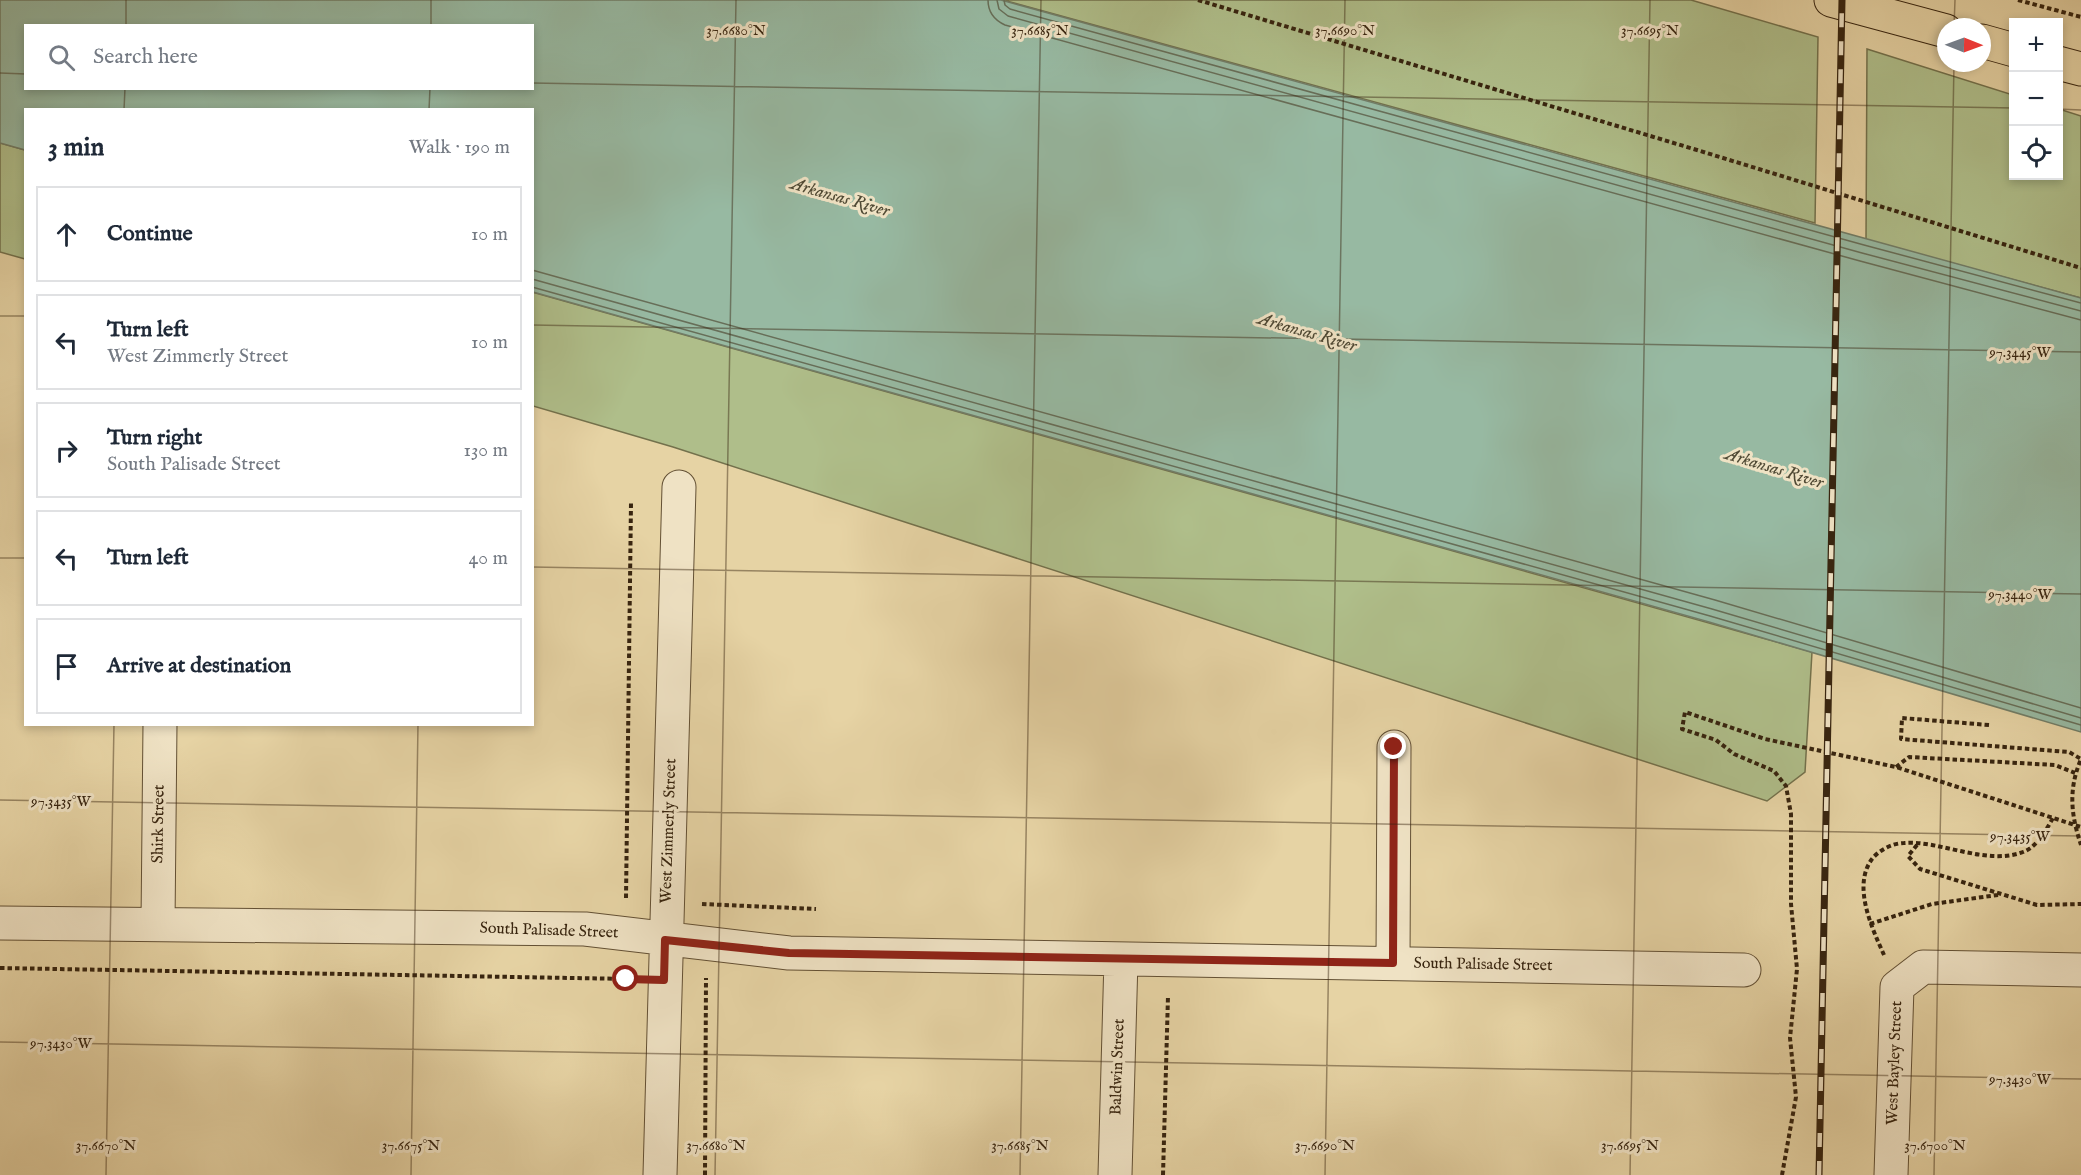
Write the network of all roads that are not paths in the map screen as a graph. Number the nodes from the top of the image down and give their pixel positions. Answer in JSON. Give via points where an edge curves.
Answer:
{"nodes":[{"id":1,"x":1832,"y":0,"type":"edge"},
{"id":2,"x":1937,"y":29,"type":"edge"},
{"id":3,"x":1991,"y":44,"type":"edge"},
{"id":4,"x":2009,"y":49,"type":"edge"},
{"id":5,"x":2063,"y":64,"type":"edge"},
{"id":6,"x":2081,"y":69,"type":"edge"},
{"id":7,"x":679,"y":487,"type":"dead end"},
{"id":8,"x":160,"y":726,"type":"edge"},
{"id":9,"x":1394,"y":747,"type":"dead end"},
{"id":10,"x":0,"y":923,"type":"edge"},
{"id":11,"x":158,"y":924,"type":"junction"},
{"id":12,"x":665,"y":940,"type":"junction"},
{"id":13,"x":1121,"y":959,"type":"junction"},
{"id":14,"x":1393,"y":963,"type":"junction"},
{"id":15,"x":1744,"y":970,"type":"dead end"},
{"id":16,"x":2081,"y":970,"type":"edge"},
{"id":17,"x":660,"y":1175,"type":"edge"},
{"id":18,"x":1115,"y":1175,"type":"edge"},
{"id":19,"x":1891,"y":1175,"type":"edge"}],
"edges":[{"from":1,"to":2,"type":"main road"},
{"from":3,"to":4,"type":"main road"},
{"from":5,"to":6,"type":"main road"},
{"from":7,"to":12,"type":"street","name":"West Zimmerly Street"},
{"from":8,"to":11,"type":"street","name":"Shirk Street"},
{"from":9,"to":14,"type":"street"},
{"from":10,"to":11,"type":"street","name":"South Palisade Street"},
{"from":11,"to":12,"type":"street","name":"South Palisade Street","via":[[585,929]]},
{"from":12,"to":13,"type":"street","name":"South Palisade Street","via":[[789,953]]},
{"from":12,"to":17,"type":"street","name":"West Zimmerly Street"},
{"from":13,"to":14,"type":"street","name":"South Palisade Street"},
{"from":13,"to":18,"type":"street","name":"Baldwin Street"},
{"from":14,"to":15,"type":"street","name":"South Palisade Street"},
{"from":16,"to":19,"type":"street","name":"West Bayley Street","via":[[1923,967],[1897,987]]}]}
